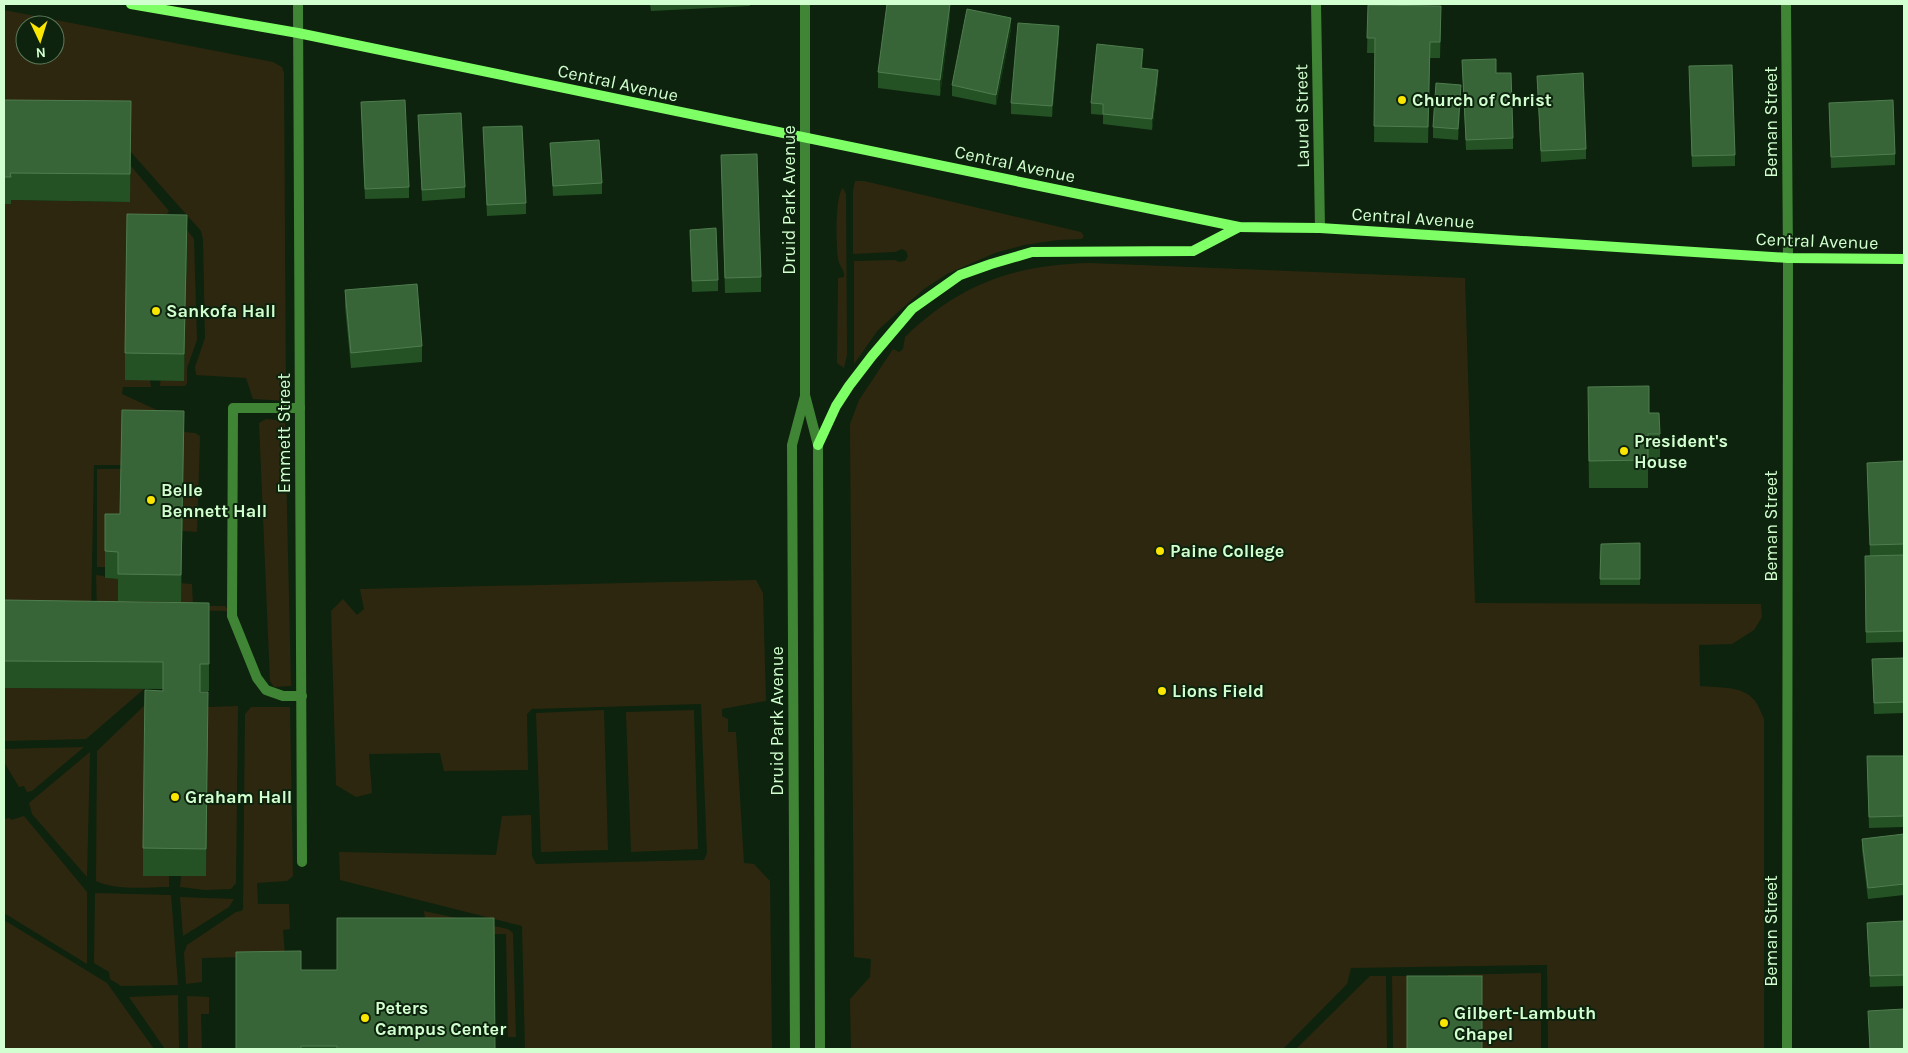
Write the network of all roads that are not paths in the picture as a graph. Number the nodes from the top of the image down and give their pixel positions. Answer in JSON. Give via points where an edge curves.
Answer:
{"nodes":[{"id":1,"x":131,"y":4,"type":"edge"},
{"id":2,"x":298,"y":4,"type":"edge"},
{"id":3,"x":805,"y":4,"type":"edge"},
{"id":4,"x":1316,"y":4,"type":"edge"},
{"id":5,"x":1786,"y":4,"type":"edge"},
{"id":6,"x":298,"y":34,"type":"junction"},
{"id":7,"x":805,"y":138,"type":"junction"},
{"id":8,"x":1239,"y":227,"type":"junction"},
{"id":9,"x":1320,"y":228,"type":"junction"},
{"id":10,"x":1788,"y":258,"type":"junction"},
{"id":11,"x":1904,"y":260,"type":"edge"},
{"id":12,"x":805,"y":395,"type":"junction"},
{"id":13,"x":300,"y":408,"type":"junction"},
{"id":14,"x":818,"y":445,"type":"junction"},
{"id":15,"x":302,"y":696,"type":"junction"},
{"id":16,"x":302,"y":862,"type":"dead end"},
{"id":17,"x":795,"y":1049,"type":"edge"},
{"id":18,"x":820,"y":1049,"type":"edge"},
{"id":19,"x":1787,"y":1049,"type":"edge"}],
"edges":[{"from":1,"to":6,"type":"main road","name":"Central Avenue"},
{"from":2,"to":6,"type":"street","name":"Emmett Street"},
{"from":3,"to":7,"type":"street","name":"Druid Park Avenue"},
{"from":4,"to":9,"type":"street","name":"Laurel Street"},
{"from":5,"to":10,"type":"street","name":"Beman Street"},
{"from":6,"to":7,"type":"main road","name":"Central Avenue"},
{"from":6,"to":13,"type":"street","name":"Emmett Street"},
{"from":7,"to":8,"type":"main road","name":"Central Avenue"},
{"from":7,"to":12,"type":"street","name":"Druid Park Avenue"},
{"from":8,"to":9,"type":"main road","name":"Central Avenue"},
{"from":8,"to":14,"type":"main road","via":[[1193,250],[1032,252],[960,275],[912,309],[849,386]]},
{"from":9,"to":10,"type":"main road","name":"Central Avenue"},
{"from":10,"to":11,"type":"main road","name":"Central Avenue"},
{"from":10,"to":19,"type":"street","name":"Beman Street"},
{"from":12,"to":14,"type":"street","name":"Druid Park Avenue"},
{"from":12,"to":17,"type":"street","name":"Druid Park Avenue","via":[[792,445]]},
{"from":13,"to":15,"type":"street","name":"Emmett Street"},
{"from":13,"to":15,"type":"street","via":[[233,408],[232,616],[257,678],[266,690],[283,696]]},
{"from":14,"to":18,"type":"street","name":"Druid Park Avenue"},
{"from":15,"to":16,"type":"street","name":"Emmett Street"}]}
